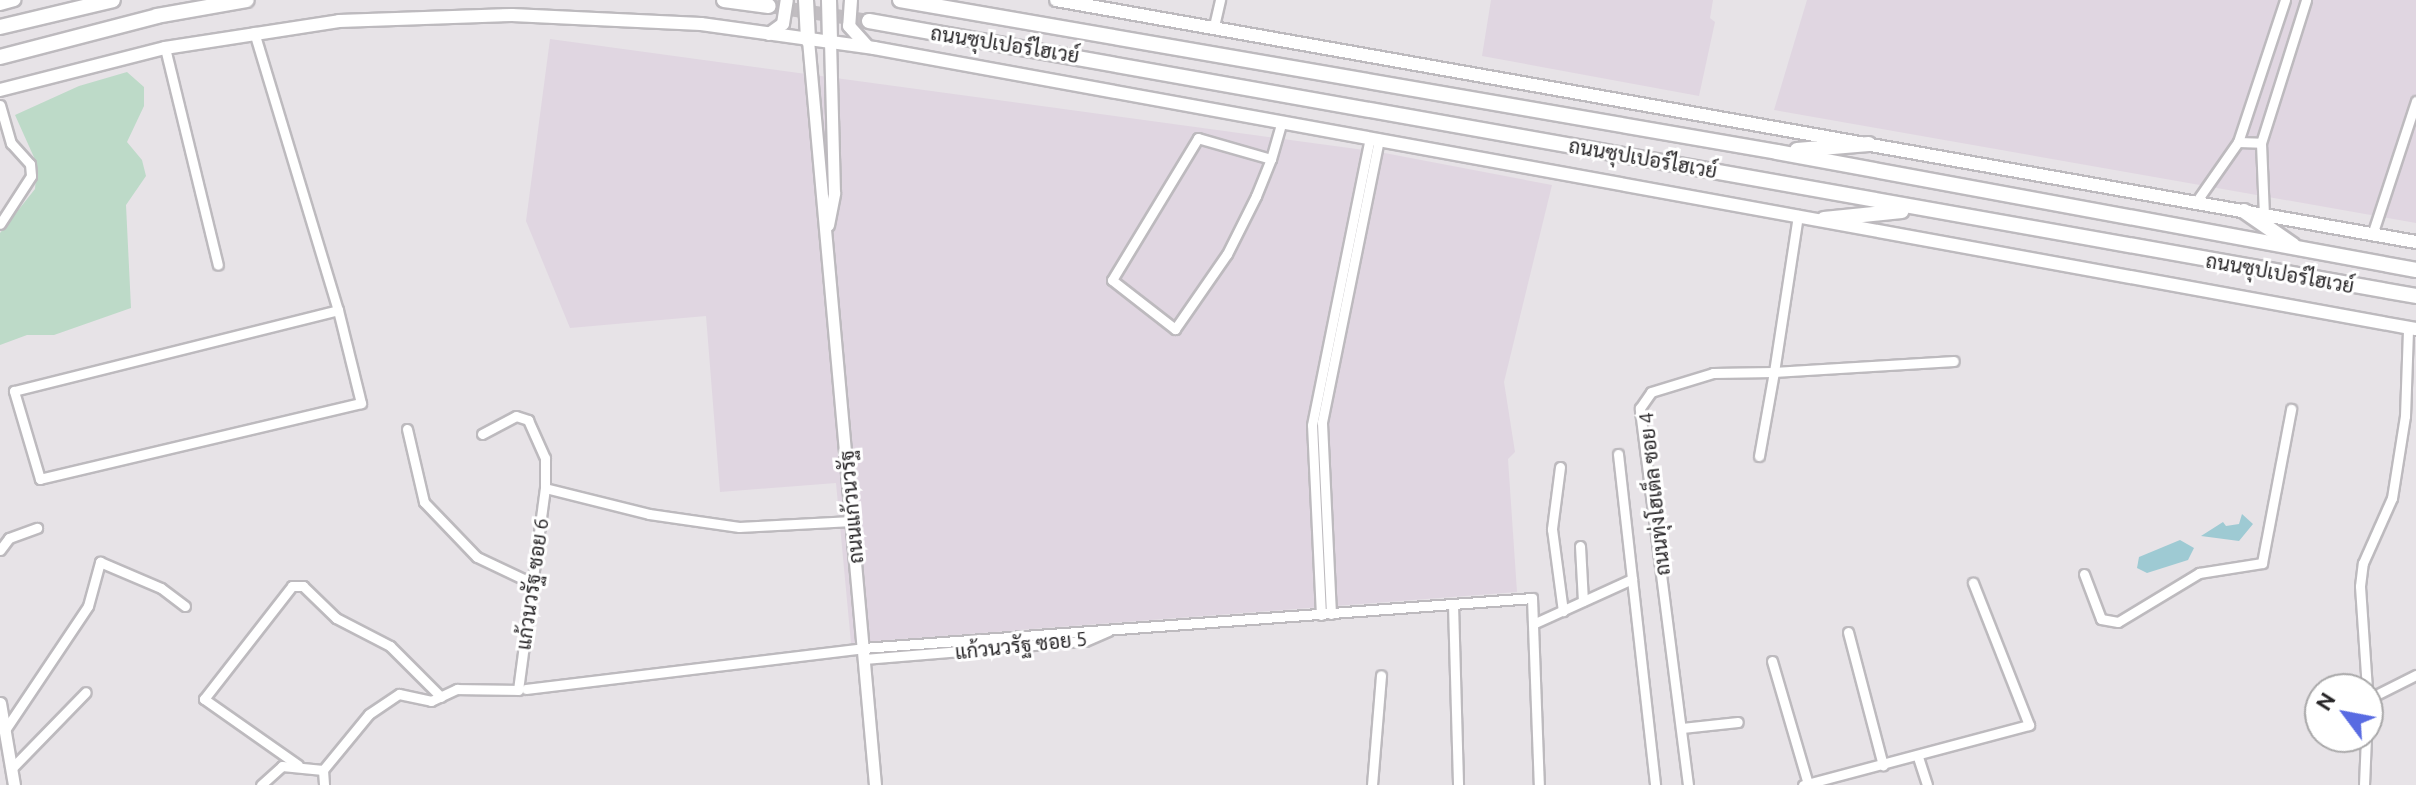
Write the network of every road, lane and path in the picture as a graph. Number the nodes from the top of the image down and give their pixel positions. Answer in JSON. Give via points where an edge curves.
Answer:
{"nodes":[{"id":1,"x":14,"y":0,"type":"edge"},
{"id":2,"x":113,"y":0,"type":"edge"},
{"id":3,"x":247,"y":0,"type":"edge"},
{"id":4,"x":724,"y":0,"type":"edge"},
{"id":5,"x":787,"y":0,"type":"edge"},
{"id":6,"x":806,"y":0,"type":"edge"},
{"id":7,"x":829,"y":0,"type":"edge"},
{"id":8,"x":851,"y":0,"type":"edge"},
{"id":9,"x":900,"y":0,"type":"edge"},
{"id":10,"x":1056,"y":0,"type":"edge"},
{"id":11,"x":1220,"y":0,"type":"edge"},
{"id":12,"x":2285,"y":0,"type":"edge"},
{"id":13,"x":2306,"y":0,"type":"edge"},
{"id":14,"x":0,"y":4,"type":"edge"},
{"id":15,"x":769,"y":6,"type":"dead end"},
{"id":16,"x":869,"y":21,"type":"tunnel mouth"},
{"id":17,"x":1214,"y":26,"type":"junction"},
{"id":18,"x":0,"y":27,"type":"edge"},
{"id":19,"x":254,"y":32,"type":"junction"},
{"id":20,"x":769,"y":34,"type":"junction"},
{"id":21,"x":808,"y":40,"type":"junction"},
{"id":22,"x":830,"y":42,"type":"junction"},
{"id":23,"x":165,"y":48,"type":"junction"},
{"id":24,"x":869,"y":48,"type":"junction"},
{"id":25,"x":0,"y":59,"type":"edge"},
{"id":26,"x":0,"y":90,"type":"edge"},
{"id":27,"x":2416,"y":101,"type":"edge"},
{"id":28,"x":0,"y":105,"type":"edge"},
{"id":29,"x":1281,"y":124,"type":"junction"},
{"id":30,"x":1374,"y":138,"type":"junction"},
{"id":31,"x":2238,"y":142,"type":"junction"},
{"id":32,"x":2261,"y":143,"type":"junction"},
{"id":33,"x":1869,"y":144,"type":"junction"},
{"id":34,"x":1777,"y":152,"type":"junction"},
{"id":35,"x":1271,"y":159,"type":"junction"},
{"id":36,"x":2196,"y":202,"type":"junction"},
{"id":37,"x":1918,"y":209,"type":"junction"},
{"id":38,"x":2244,"y":211,"type":"junction"},
{"id":39,"x":1798,"y":215,"type":"junction"},
{"id":40,"x":2264,"y":215,"type":"junction"},
{"id":41,"x":1824,"y":219,"type":"junction"},
{"id":42,"x":0,"y":224,"type":"edge"},
{"id":43,"x":828,"y":230,"type":"junction"},
{"id":44,"x":2372,"y":235,"type":"junction"},
{"id":45,"x":2416,"y":242,"type":"edge"},
{"id":46,"x":2299,"y":249,"type":"junction"},
{"id":47,"x":218,"y":265,"type":"dead end"},
{"id":48,"x":2416,"y":270,"type":"edge"},
{"id":49,"x":2416,"y":296,"type":"edge"},
{"id":50,"x":338,"y":310,"type":"junction"},
{"id":51,"x":2412,"y":329,"type":"edge"},
{"id":52,"x":1954,"y":361,"type":"dead end"},
{"id":53,"x":1774,"y":372,"type":"junction"},
{"id":54,"x":2291,"y":409,"type":"dead end"},
{"id":55,"x":407,"y":429,"type":"dead end"},
{"id":56,"x":482,"y":434,"type":"dead end"},
{"id":57,"x":1618,"y":454,"type":"dead end"},
{"id":58,"x":1759,"y":456,"type":"dead end"},
{"id":59,"x":1560,"y":467,"type":"dead end"},
{"id":60,"x":545,"y":488,"type":"junction"},
{"id":61,"x":852,"y":521,"type":"junction"},
{"id":62,"x":37,"y":528,"type":"dead end"},
{"id":63,"x":1580,"y":546,"type":"dead end"},
{"id":64,"x":0,"y":550,"type":"edge"},
{"id":65,"x":2084,"y":574,"type":"dead end"},
{"id":66,"x":1632,"y":579,"type":"junction"},
{"id":67,"x":532,"y":583,"type":"junction"},
{"id":68,"x":1973,"y":583,"type":"dead end"},
{"id":69,"x":1583,"y":601,"type":"junction"},
{"id":70,"x":1453,"y":604,"type":"junction"},
{"id":71,"x":185,"y":606,"type":"dead end"},
{"id":72,"x":1563,"y":611,"type":"junction"},
{"id":73,"x":1326,"y":614,"type":"junction"},
{"id":74,"x":1533,"y":624,"type":"junction"},
{"id":75,"x":1848,"y":632,"type":"dead end"},
{"id":76,"x":864,"y":653,"type":"junction"},
{"id":77,"x":1772,"y":661,"type":"dead end"},
{"id":78,"x":2366,"y":673,"type":"edge"},
{"id":79,"x":1381,"y":675,"type":"dead end"},
{"id":80,"x":2416,"y":675,"type":"edge"},
{"id":81,"x":526,"y":689,"type":"dead end"},
{"id":82,"x":2384,"y":691,"type":"edge"},
{"id":83,"x":86,"y":692,"type":"dead end"},
{"id":84,"x":441,"y":697,"type":"junction"},
{"id":85,"x":0,"y":703,"type":"edge"},
{"id":86,"x":1738,"y":722,"type":"dead end"},
{"id":87,"x":1682,"y":728,"type":"junction"},
{"id":88,"x":5,"y":730,"type":"junction"},
{"id":89,"x":2365,"y":753,"type":"edge"},
{"id":90,"x":1918,"y":757,"type":"junction"},
{"id":91,"x":1883,"y":765,"type":"junction"},
{"id":92,"x":300,"y":766,"type":"junction"},
{"id":93,"x":11,"y":769,"type":"junction"},
{"id":94,"x":323,"y":770,"type":"junction"},
{"id":95,"x":1844,"y":780,"type":"edge"},
{"id":96,"x":1806,"y":784,"type":"edge"},
{"id":97,"x":14,"y":785,"type":"edge"},
{"id":98,"x":261,"y":785,"type":"edge"},
{"id":99,"x":324,"y":785,"type":"edge"},
{"id":100,"x":875,"y":785,"type":"edge"},
{"id":101,"x":1372,"y":785,"type":"edge"},
{"id":102,"x":1458,"y":785,"type":"edge"},
{"id":103,"x":1539,"y":785,"type":"edge"},
{"id":104,"x":1655,"y":785,"type":"edge"},
{"id":105,"x":1688,"y":785,"type":"edge"},
{"id":106,"x":1927,"y":785,"type":"edge"},
{"id":107,"x":2364,"y":785,"type":"edge"}],
"edges":[{"from":1,"to":14,"type":"main road"},
{"from":2,"to":18,"type":"main road"},
{"from":3,"to":25,"type":"main road","via":[[23,49]]},
{"from":4,"to":15,"type":"main road"},
{"from":5,"to":20,"type":"main road","via":[[783,24]]},
{"from":6,"to":21,"type":"main road","name":"ถนนแก้วนวรัฐ"},
{"from":7,"to":22,"type":"main road","name":"ถนนแก้วนวรัฐ"},
{"from":8,"to":24,"type":"main road","via":[[849,26]]},
{"from":9,"to":34,"type":"main road","name":"ถนนซุปเปอร์ไฮเวย์"},
{"from":10,"to":17,"type":"main road"},
{"from":11,"to":17,"type":"street"},
{"from":12,"to":31,"type":"street"},
{"from":13,"to":32,"type":"street"},
{"from":16,"to":37,"type":"main road","name":"ถนนซุปเปอร์ไฮเวย์"},
{"from":17,"to":33,"type":"main road"},
{"from":19,"to":20,"type":"main road","via":[[353,20],[512,15],[701,24]]},
{"from":19,"to":23,"type":"main road"},
{"from":19,"to":50,"type":"street"},
{"from":20,"to":21,"type":"main road"},
{"from":21,"to":22,"type":"main road"},
{"from":21,"to":43,"type":"street","name":"ถนนแก้วนวรัฐ","via":[[819,191]]},
{"from":22,"to":24,"type":"main road"},
{"from":22,"to":43,"type":"street","name":"ถนนแก้วนวรัฐ","via":[[834,193]]},
{"from":23,"to":26,"type":"main road"},
{"from":23,"to":47,"type":"street"},
{"from":24,"to":29,"type":"main road"},
{"from":27,"to":44,"type":"street"},
{"from":28,"to":42,"type":"street","via":[[11,143],[30,164],[31,176]]},
{"from":29,"to":30,"type":"main road"},
{"from":29,"to":35,"type":"street"},
{"from":30,"to":39,"type":"main road"},
{"from":30,"to":73,"type":"street","via":[[1312,425]]},
{"from":31,"to":32,"type":"street"},
{"from":31,"to":36,"type":"street"},
{"from":32,"to":40,"type":"street"},
{"from":33,"to":34,"type":"main road"},
{"from":33,"to":36,"type":"main road"},
{"from":34,"to":46,"type":"main road","name":"ถนนซุปเปอร์ไฮเวย์"},
{"from":35,"to":35,"type":"street","via":[[1227,254],[1175,329],[1112,280],[1198,138]]},
{"from":36,"to":38,"type":"main road"},
{"from":37,"to":41,"type":"main road"},
{"from":37,"to":49,"type":"main road","name":"ถนนซุปเปอร์ไฮเวย์"},
{"from":38,"to":40,"type":"main road"},
{"from":38,"to":46,"type":"main road"},
{"from":39,"to":41,"type":"main road"},
{"from":39,"to":53,"type":"street"},
{"from":40,"to":44,"type":"main road"},
{"from":41,"to":51,"type":"main road"},
{"from":43,"to":61,"type":"street","name":"ถนนแก้วนวรัฐ"},
{"from":44,"to":45,"type":"main road"},
{"from":46,"to":48,"type":"main road","name":"ถนนซุปเปอร์ไฮเวย์"},
{"from":50,"to":50,"type":"street","via":[[362,397],[355,408],[40,479],[14,391]]},
{"from":51,"to":78,"type":"street","via":[[2392,498],[2363,563]]},
{"from":52,"to":53,"type":"street","name":"ถนนทุ่งโฮเต็ล ซอย 4"},
{"from":53,"to":58,"type":"street"},
{"from":53,"to":87,"type":"street","name":"ถนนทุ่งโฮเต็ล ซอย 4","via":[[1713,373],[1651,392],[1640,408]]},
{"from":54,"to":65,"type":"street","via":[[2262,563],[2199,573],[2118,622],[2101,619]]},
{"from":55,"to":67,"type":"street","via":[[424,502],[477,557]]},
{"from":56,"to":60,"type":"street","name":"แก้วนวรัฐ ซอย 6","via":[[516,416],[528,420],[545,458]]},
{"from":57,"to":66,"type":"street"},
{"from":59,"to":72,"type":"street","via":[[1552,529]]},
{"from":60,"to":61,"type":"street","via":[[649,514],[739,527]]},
{"from":60,"to":67,"type":"street","name":"แก้วนวรัฐ ซอย 6"},
{"from":61,"to":76,"type":"street","name":"ถนนแก้วนวรัฐ"},
{"from":62,"to":64,"type":"street","via":[[9,538]]},
{"from":63,"to":69,"type":"street"},
{"from":66,"to":69,"type":"street"},
{"from":66,"to":104,"type":"street"},
{"from":67,"to":84,"type":"street","name":"แก้วนวรัฐ ซอย 6","via":[[518,690],[457,689]]},
{"from":68,"to":90,"type":"street","via":[[2029,725]]},
{"from":69,"to":72,"type":"street"},
{"from":70,"to":73,"type":"street","name":"แก้วนวรัฐ ซอย 5"},
{"from":70,"to":74,"type":"street","name":"แก้วนวรัฐ ซอย 5","via":[[1532,598]]},
{"from":70,"to":102,"type":"street"},
{"from":71,"to":88,"type":"street","via":[[161,588],[100,562],[88,606]]},
{"from":72,"to":74,"type":"street"},
{"from":73,"to":76,"type":"street","name":"แก้วนวรัฐ ซอย 5"},
{"from":74,"to":103,"type":"street"},
{"from":75,"to":91,"type":"street"},
{"from":76,"to":81,"type":"street","name":"แก้วนวรัฐ ซอย 5"},
{"from":76,"to":100,"type":"street","name":"ถนนแก้วนวรัฐ"},
{"from":77,"to":96,"type":"street"},
{"from":79,"to":101,"type":"street"},
{"from":80,"to":82,"type":"street"},
{"from":83,"to":93,"type":"street"},
{"from":84,"to":92,"type":"street","via":[[390,646],[336,618],[303,586],[292,586],[204,699]]},
{"from":84,"to":94,"type":"street","name":"แก้วนวรัฐ ซอย 6","via":[[431,701],[399,694],[369,714]]},
{"from":85,"to":88,"type":"street"},
{"from":86,"to":87,"type":"street"},
{"from":87,"to":105,"type":"street","name":"ถนนทุ่งโฮเต็ล ซอย 4"},
{"from":88,"to":93,"type":"street"},
{"from":89,"to":107,"type":"street"},
{"from":90,"to":91,"type":"street"},
{"from":90,"to":106,"type":"street"},
{"from":91,"to":95,"type":"street"},
{"from":92,"to":94,"type":"street"},
{"from":92,"to":98,"type":"street","via":[[282,766]]},
{"from":93,"to":97,"type":"street"},
{"from":94,"to":99,"type":"street"},
{"from":95,"to":96,"type":"street"}]}
